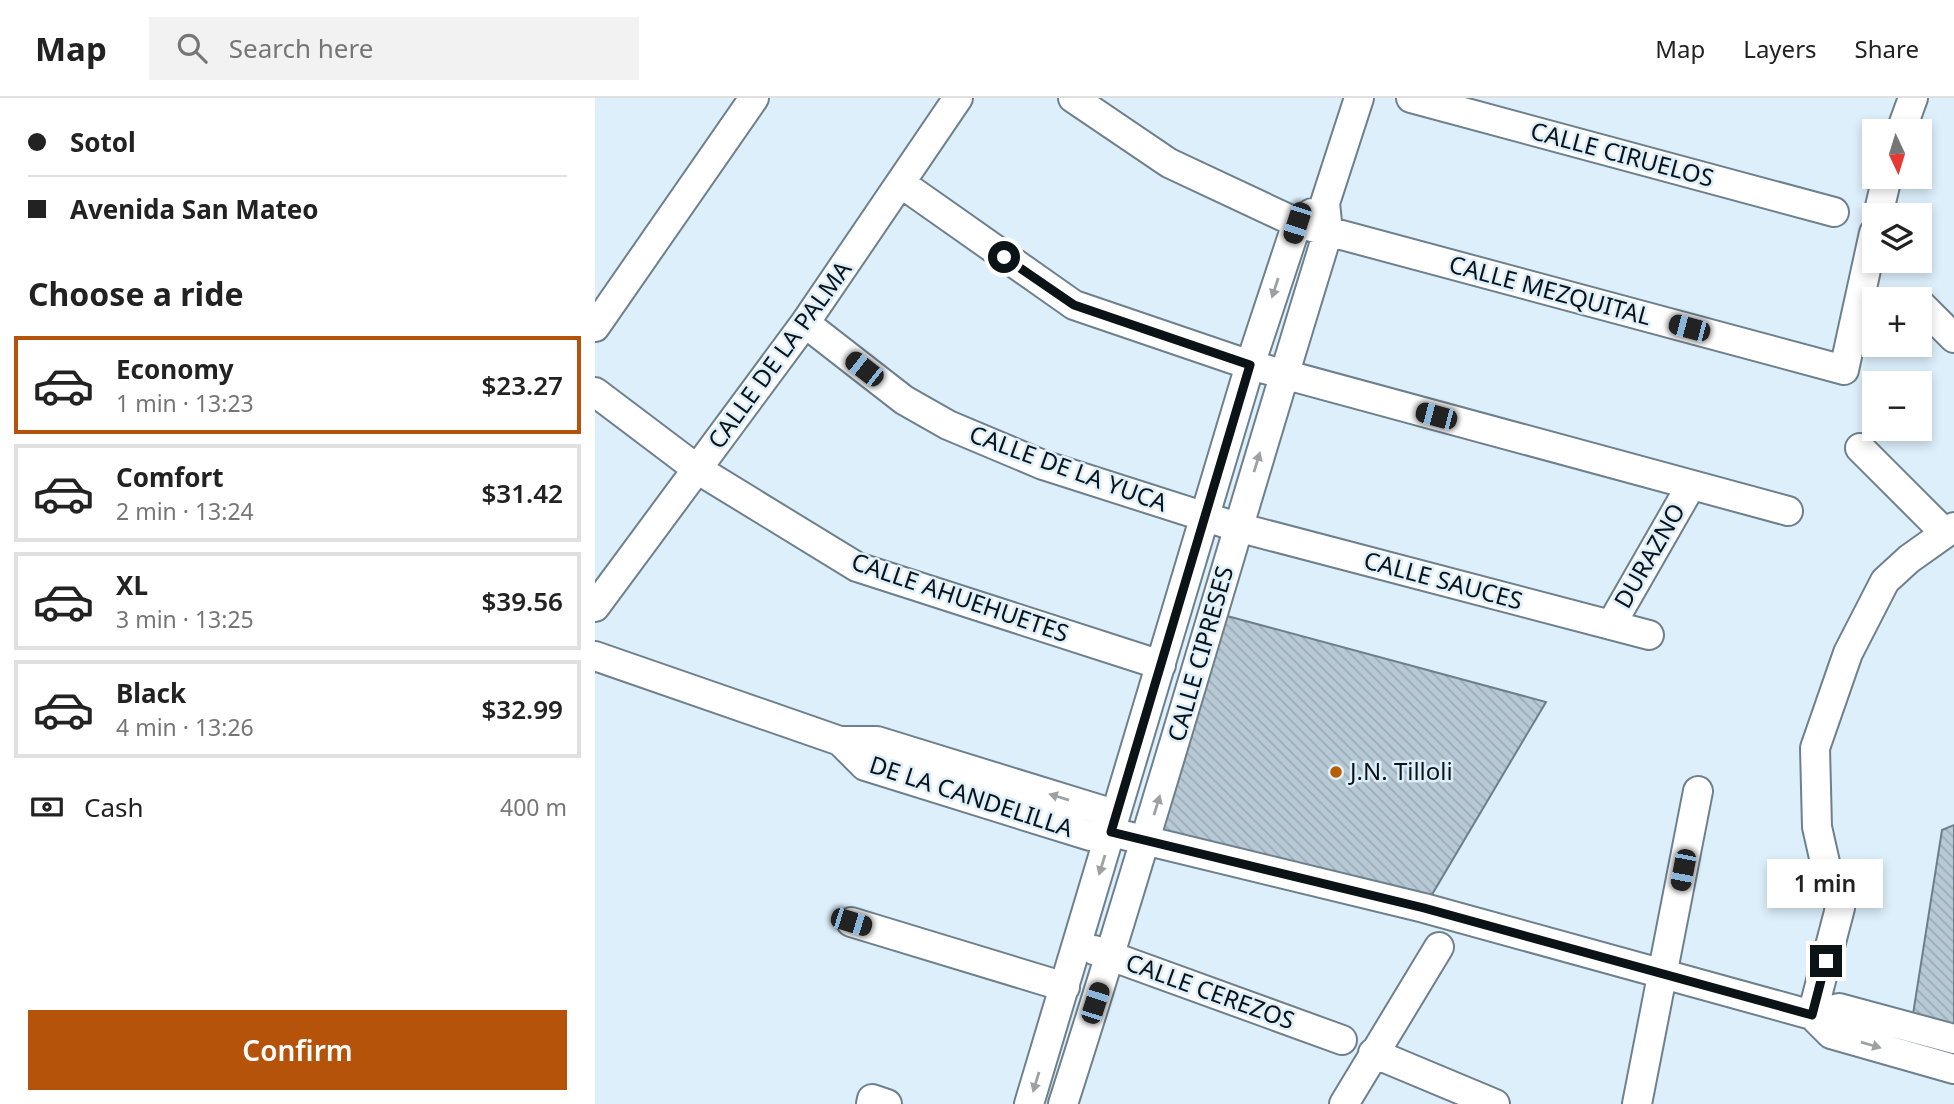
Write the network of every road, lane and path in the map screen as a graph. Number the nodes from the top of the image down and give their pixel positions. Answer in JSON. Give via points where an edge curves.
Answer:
{"nodes":[{"id":1,"x":754,"y":98,"type":"edge"},
{"id":2,"x":958,"y":98,"type":"edge"},
{"id":3,"x":1073,"y":98,"type":"edge"},
{"id":4,"x":1359,"y":98,"type":"edge"},
{"id":5,"x":1411,"y":98,"type":"edge"},
{"id":6,"x":1913,"y":98,"type":"edge"},
{"id":7,"x":1905,"y":119,"type":"edge"},
{"id":8,"x":902,"y":184,"type":"junction"},
{"id":9,"x":1325,"y":203,"type":"junction"},
{"id":10,"x":1834,"y":212,"type":"dead end"},
{"id":11,"x":1297,"y":223,"type":"junction"},
{"id":12,"x":1328,"y":232,"type":"junction"},
{"id":13,"x":1865,"y":273,"type":"edge"},
{"id":14,"x":1932,"y":316,"type":"edge"},
{"id":15,"x":805,"y":323,"type":"junction"},
{"id":16,"x":595,"y":327,"type":"edge"},
{"id":17,"x":1954,"y":338,"type":"edge"},
{"id":18,"x":1250,"y":365,"type":"junction"},
{"id":19,"x":1284,"y":374,"type":"junction"},
{"id":20,"x":595,"y":392,"type":"edge"},
{"id":21,"x":1860,"y":448,"type":"dead end"},
{"id":22,"x":697,"y":469,"type":"junction"},
{"id":23,"x":1690,"y":486,"type":"junction"},
{"id":24,"x":1788,"y":511,"type":"dead end"},
{"id":25,"x":1205,"y":517,"type":"junction"},
{"id":26,"x":1237,"y":527,"type":"junction"},
{"id":27,"x":1949,"y":529,"type":"edge"},
{"id":28,"x":595,"y":607,"type":"edge"},
{"id":29,"x":1611,"y":625,"type":"junction"},
{"id":30,"x":1649,"y":635,"type":"dead end"},
{"id":31,"x":595,"y":656,"type":"edge"},
{"id":32,"x":1161,"y":664,"type":"junction"},
{"id":33,"x":1699,"y":791,"type":"dead end"},
{"id":34,"x":1111,"y":832,"type":"junction"},
{"id":35,"x":1145,"y":841,"type":"junction"},
{"id":36,"x":851,"y":922,"type":"dead end"},
{"id":37,"x":1078,"y":944,"type":"junction"},
{"id":38,"x":1439,"y":947,"type":"dead end"},
{"id":39,"x":1111,"y":956,"type":"junction"},
{"id":40,"x":1663,"y":976,"type":"junction"},
{"id":41,"x":1065,"y":987,"type":"junction"},
{"id":42,"x":1812,"y":1015,"type":"junction"},
{"id":43,"x":1342,"y":1040,"type":"dead end"},
{"id":44,"x":1954,"y":1040,"type":"edge"},
{"id":45,"x":1373,"y":1053,"type":"junction"},
{"id":46,"x":1954,"y":1069,"type":"edge"},
{"id":47,"x":1069,"y":1102,"type":"edge"},
{"id":48,"x":1029,"y":1104,"type":"edge"},
{"id":49,"x":1344,"y":1104,"type":"edge"},
{"id":50,"x":1495,"y":1104,"type":"edge"},
{"id":51,"x":1637,"y":1104,"type":"edge"}],
"edges":[{"from":1,"to":16,"type":"street"},
{"from":2,"to":8,"type":"street","name":"CALLE DE LA PALMA"},
{"from":3,"to":11,"type":"street","name":"CALLE MEZQUITAL","via":[[1169,163]]},
{"from":4,"to":9,"type":"street","name":"CALLE CIPRESES"},
{"from":5,"to":10,"type":"street","name":"CALLE CIRUELOS"},
{"from":6,"to":7,"type":"street"},
{"from":8,"to":15,"type":"street","name":"CALLE DE LA PALMA"},
{"from":8,"to":18,"type":"street","via":[[1074,305]]},
{"from":9,"to":11,"type":"street"},
{"from":9,"to":12,"type":"street","name":"CALLE CIPRESES"},
{"from":11,"to":12,"type":"street","name":"CALLE MEZQUITAL"},
{"from":11,"to":18,"type":"street","name":"CALLE CIPRESES","one_way":true},
{"from":12,"to":13,"type":"street","name":"CALLE MEZQUITAL","via":[[1844,370]]},
{"from":12,"to":19,"type":"street","name":"CALLE CIPRESES"},
{"from":14,"to":17,"type":"street"},
{"from":15,"to":22,"type":"street","name":"CALLE DE LA PALMA"},
{"from":15,"to":25,"type":"street","name":"CALLE DE LA YUCA","via":[[904,400],[948,425],[1043,465]]},
{"from":18,"to":19,"type":"street"},
{"from":18,"to":25,"type":"street","name":"CALLE CIPRESES"},
{"from":19,"to":23,"type":"street"},
{"from":26,"to":19,"type":"street","name":"CALLE CIPRESES","one_way":true},
{"from":20,"to":22,"type":"street","name":"CALLE AHUEHUETES"},
{"from":21,"to":27,"type":"street"},
{"from":22,"to":28,"type":"street","name":"CALLE DE LA PALMA"},
{"from":22,"to":32,"type":"street","name":"CALLE AHUEHUETES","via":[[857,567]]},
{"from":23,"to":24,"type":"street"},
{"from":23,"to":29,"type":"street","name":"DURAZNO"},
{"from":25,"to":26,"type":"street","name":"CALLE DE LA YUCA"},
{"from":25,"to":32,"type":"street","name":"CALLE CIPRESES"},
{"from":26,"to":29,"type":"street","name":"CALLE SAUCES"},
{"from":35,"to":26,"type":"street","name":"CALLE CIPRESES","one_way":true,"via":[[1216,613]]},
{"from":27,"to":42,"type":"street","via":[[1885,581],[1848,653],[1815,748],[1817,827],[1840,908]]},
{"from":29,"to":30,"type":"street","name":"CALLE SAUCES"},
{"from":31,"to":34,"type":"street","name":"DE LA CANDELILLA","via":[[840,741],[865,766],[1090,835]]},
{"from":32,"to":34,"type":"street","name":"CALLE CIPRESES"},
{"from":33,"to":40,"type":"street"},
{"from":34,"to":35,"type":"street","name":"DE LA CANDELILLA"},
{"from":34,"to":37,"type":"street","name":"CALLE CIPRESES","one_way":true},
{"from":35,"to":39,"type":"street","name":"CALLE CIPRESES"},
{"from":35,"to":40,"type":"street","name":"DE LA CANDELILLA","via":[[1424,908]]},
{"from":36,"to":41,"type":"street"},
{"from":37,"to":39,"type":"street","name":"CALLE CEREZOS"},
{"from":37,"to":41,"type":"street","name":"CALLE CIPRESES"},
{"from":38,"to":45,"type":"street"},
{"from":39,"to":43,"type":"street","name":"CALLE CEREZOS"},
{"from":39,"to":47,"type":"street","name":"CALLE CIPRESES"},
{"from":40,"to":42,"type":"street","name":"DE LA CANDELILLA"},
{"from":40,"to":51,"type":"street"},
{"from":41,"to":48,"type":"street","name":"CALLE CIPRESES","one_way":true},
{"from":42,"to":44,"type":"street","via":[[1839,1008]]},
{"from":42,"to":46,"type":"street","one_way":true,"via":[[1831,1034]]},
{"from":45,"to":49,"type":"street"},
{"from":45,"to":50,"type":"street"}]}
